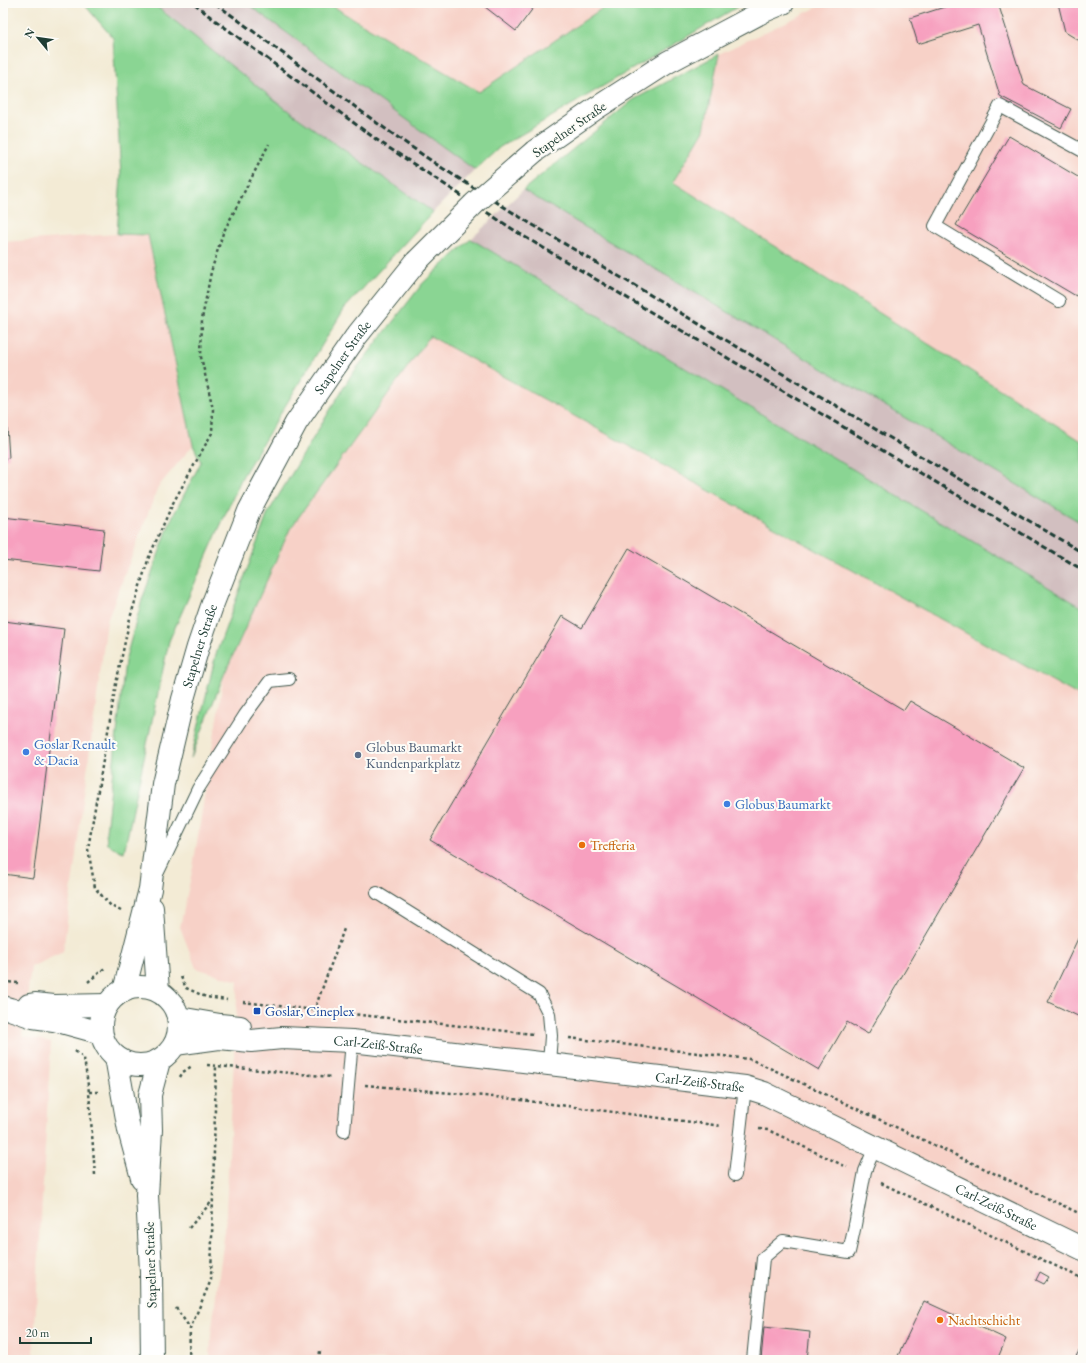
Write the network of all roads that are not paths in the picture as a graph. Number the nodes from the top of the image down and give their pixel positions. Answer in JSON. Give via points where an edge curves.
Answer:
{"nodes":[{"id":1,"x":783,"y":3,"type":"edge"},
{"id":2,"x":1083,"y":152,"type":"edge"},
{"id":3,"x":1059,"y":301,"type":"dead end"},
{"id":4,"x":289,"y":679,"type":"dead end"},
{"id":5,"x":150,"y":889,"type":"junction"},
{"id":6,"x":377,"y":893,"type":"dead end"},
{"id":7,"x":124,"y":991,"type":"junction"},
{"id":8,"x":158,"y":991,"type":"junction"},
{"id":9,"x":107,"y":1005,"type":"junction"},
{"id":10,"x":7,"y":1008,"type":"edge"},
{"id":11,"x":179,"y":1018,"type":"junction"},
{"id":12,"x":101,"y":1033,"type":"junction"},
{"id":13,"x":282,"y":1038,"type":"junction"},
{"id":14,"x":352,"y":1041,"type":"junction"},
{"id":15,"x":175,"y":1044,"type":"junction"},
{"id":16,"x":116,"y":1057,"type":"junction"},
{"id":17,"x":159,"y":1061,"type":"junction"},
{"id":18,"x":549,"y":1063,"type":"junction"},
{"id":19,"x":745,"y":1087,"type":"junction"},
{"id":20,"x":344,"y":1131,"type":"dead end"},
{"id":21,"x":875,"y":1147,"type":"junction"},
{"id":22,"x":735,"y":1175,"type":"dead end"},
{"id":23,"x":147,"y":1194,"type":"junction"},
{"id":24,"x":1083,"y":1249,"type":"edge"},
{"id":25,"x":152,"y":1360,"type":"edge"},
{"id":26,"x":753,"y":1360,"type":"edge"}],
"edges":[{"from":1,"to":5,"type":"street","name":"Stapelner Straße","bridge":true,"via":[[668,62],[535,151],[475,203],[416,262],[355,338],[296,423],[249,511],[213,603],[183,699],[163,784]]},
{"from":2,"to":3,"type":"lane","via":[[1000,106],[935,226]]},
{"from":4,"to":5,"type":"lane","via":[[270,681],[244,715],[198,789]]},
{"from":5,"to":7,"type":"street","name":"Stapelner Straße"},
{"from":5,"to":8,"type":"street","name":"Stapelner Straße"},
{"from":6,"to":18,"type":"lane","via":[[539,994],[550,1014]]},
{"from":7,"to":8,"type":"street","via":[[135,987]]},
{"from":7,"to":9,"type":"street","via":[[114,996]]},
{"from":8,"to":11,"type":"street","via":[[174,1007]]},
{"from":9,"to":10,"type":"street","via":[[35,1004]]},
{"from":9,"to":12,"type":"street","via":[[103,1014]]},
{"from":10,"to":12,"type":"street","via":[[33,1017]]},
{"from":11,"to":13,"type":"street","name":"Carl-Zeiß-Straße","via":[[248,1028]]},
{"from":11,"to":15,"type":"street","name":"Stapelner Straße","via":[[179,1032]]},
{"from":12,"to":16,"type":"street","name":"Stapelner Straße","via":[[104,1042]]},
{"from":13,"to":14,"type":"street","name":"Carl-Zeiß-Straße"},
{"from":13,"to":15,"type":"street","name":"Carl-Zeiß-Straße","via":[[251,1041],[219,1038]]},
{"from":14,"to":18,"type":"street","name":"Carl-Zeiß-Straße"},
{"from":14,"to":20,"type":"lane"},
{"from":15,"to":17,"type":"street","name":"Stapelner Straße"},
{"from":16,"to":17,"type":"street","name":"Stapelner Straße","via":[[137,1066]]},
{"from":16,"to":23,"type":"street","name":"Stapelner Straße","via":[[129,1130]]},
{"from":17,"to":23,"type":"street","name":"Stapelner Straße","via":[[150,1095],[151,1133]]},
{"from":18,"to":19,"type":"street","name":"Carl-Zeiß-Straße"},
{"from":19,"to":21,"type":"street","name":"Carl-Zeiß-Straße","via":[[764,1093]]},
{"from":19,"to":22,"type":"lane"},
{"from":21,"to":24,"type":"street","name":"Carl-Zeiß-Straße"},
{"from":21,"to":26,"type":"lane","via":[[864,1175],[849,1252],[783,1240],[763,1258]]},
{"from":23,"to":25,"type":"street","name":"Stapelner Straße"}]}
